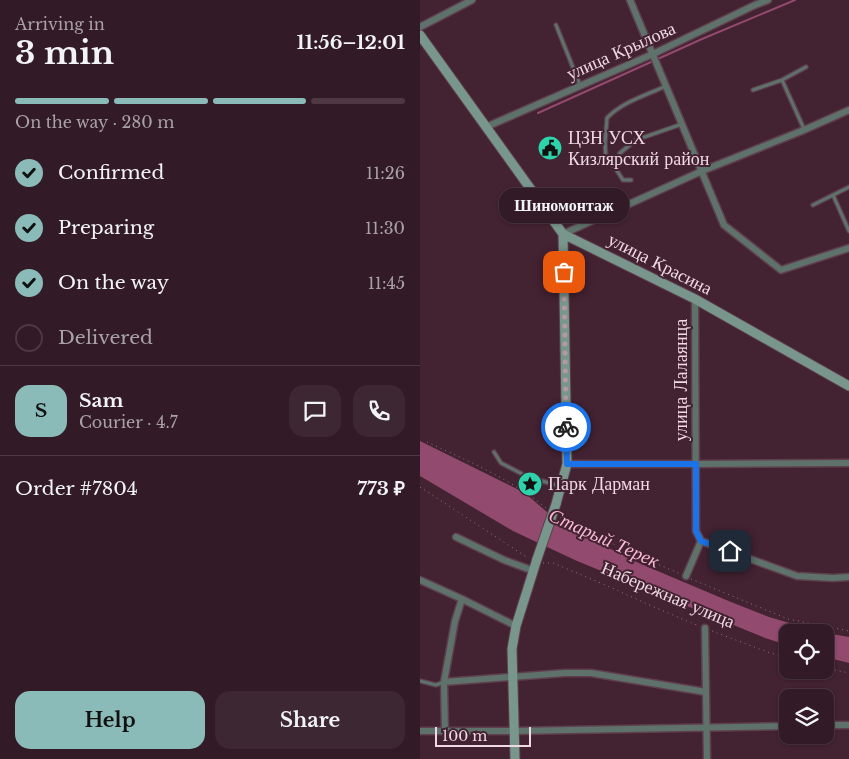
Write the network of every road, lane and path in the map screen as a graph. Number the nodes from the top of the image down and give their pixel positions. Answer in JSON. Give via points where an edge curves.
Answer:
{"nodes":[{"id":1,"x":472,"y":0,"type":"edge"},
{"id":2,"x":630,"y":0,"type":"edge"},
{"id":3,"x":768,"y":0,"type":"edge"},
{"id":4,"x":754,"y":2,"type":"edge"},
{"id":5,"x":556,"y":25,"type":"dead end"},
{"id":6,"x":420,"y":27,"type":"edge"},
{"id":7,"x":420,"y":35,"type":"edge"},
{"id":8,"x":653,"y":54,"type":"junction"},
{"id":9,"x":806,"y":67,"type":"dead end"},
{"id":10,"x":782,"y":80,"type":"junction"},
{"id":11,"x":581,"y":86,"type":"junction"},
{"id":12,"x":666,"y":86,"type":"junction"},
{"id":13,"x":753,"y":90,"type":"dead end"},
{"id":14,"x":849,"y":110,"type":"edge"},
{"id":15,"x":682,"y":124,"type":"junction"},
{"id":16,"x":486,"y":127,"type":"junction"},
{"id":17,"x":804,"y":130,"type":"junction"},
{"id":18,"x":614,"y":166,"type":"junction"},
{"id":19,"x":702,"y":171,"type":"junction"},
{"id":20,"x":631,"y":180,"type":"dead end"},
{"id":21,"x":849,"y":187,"type":"edge"},
{"id":22,"x":833,"y":195,"type":"junction"},
{"id":23,"x":813,"y":205,"type":"dead end"},
{"id":24,"x":849,"y":231,"type":"edge"},
{"id":25,"x":563,"y":234,"type":"junction"},
{"id":26,"x":849,"y":248,"type":"edge"},
{"id":27,"x":695,"y":299,"type":"junction"},
{"id":28,"x":849,"y":386,"type":"edge"},
{"id":29,"x":427,"y":442,"type":"dead end"},
{"id":30,"x":494,"y":452,"type":"dead end"},
{"id":31,"x":849,"y":463,"type":"edge"},
{"id":32,"x":567,"y":464,"type":"junction"},
{"id":33,"x":696,"y":464,"type":"junction"},
{"id":34,"x":560,"y":486,"type":"junction"},
{"id":35,"x":420,"y":487,"type":"edge"},
{"id":36,"x":552,"y":507,"type":"junction"},
{"id":37,"x":555,"y":515,"type":"dead end"},
{"id":38,"x":456,"y":537,"type":"dead end"},
{"id":39,"x":701,"y":541,"type":"junction"},
{"id":40,"x":536,"y":564,"type":"junction"},
{"id":41,"x":686,"y":576,"type":"junction"},
{"id":42,"x":849,"y":577,"type":"edge"},
{"id":43,"x":420,"y":580,"type":"edge"},
{"id":44,"x":462,"y":599,"type":"junction"},
{"id":45,"x":516,"y":626,"type":"junction"},
{"id":46,"x":705,"y":628,"type":"junction"},
{"id":47,"x":849,"y":631,"type":"edge"},
{"id":48,"x":779,"y":656,"type":"edge"},
{"id":49,"x":834,"y":670,"type":"edge"},
{"id":50,"x":849,"y":673,"type":"edge"},
{"id":51,"x":514,"y":676,"type":"junction"},
{"id":52,"x":420,"y":681,"type":"edge"},
{"id":53,"x":444,"y":682,"type":"junction"},
{"id":54,"x":706,"y":692,"type":"junction"},
{"id":55,"x":834,"y":725,"type":"edge"},
{"id":56,"x":849,"y":725,"type":"edge"},
{"id":57,"x":779,"y":726,"type":"edge"},
{"id":58,"x":707,"y":728,"type":"junction"},
{"id":59,"x":420,"y":730,"type":"edge"},
{"id":60,"x":445,"y":730,"type":"junction"},
{"id":61,"x":514,"y":731,"type":"junction"},
{"id":62,"x":515,"y":759,"type":"edge"},
{"id":63,"x":706,"y":759,"type":"edge"}],
"edges":[{"from":1,"to":6,"type":"street"},
{"from":2,"to":8,"type":"street"},
{"from":3,"to":4,"type":"street","name":"улица Крылова"},
{"from":4,"to":8,"type":"street","name":"улица Крылова"},
{"from":5,"to":11,"type":"lane"},
{"from":7,"to":16,"type":"street","name":"улица Красина"},
{"from":8,"to":11,"type":"street","name":"улица Крылова"},
{"from":8,"to":12,"type":"street"},
{"from":9,"to":10,"type":"lane"},
{"from":10,"to":13,"type":"lane"},
{"from":10,"to":17,"type":"lane"},
{"from":11,"to":16,"type":"street","name":"улица Крылова"},
{"from":12,"to":15,"type":"street"},
{"from":12,"to":18,"type":"lane","via":[[623,106],[607,118],[606,160]]},
{"from":14,"to":17,"type":"street"},
{"from":15,"to":18,"type":"lane","via":[[636,140],[620,153]]},
{"from":15,"to":19,"type":"street"},
{"from":16,"to":25,"type":"street","name":"улица Красина"},
{"from":17,"to":19,"type":"street"},
{"from":18,"to":20,"type":"lane","via":[[623,180]]},
{"from":19,"to":25,"type":"street"},
{"from":19,"to":26,"type":"street","via":[[724,225],[781,270]]},
{"from":21,"to":22,"type":"lane"},
{"from":22,"to":23,"type":"lane"},
{"from":22,"to":24,"type":"lane"},
{"from":25,"to":27,"type":"street","name":"улица Красина"},
{"from":25,"to":32,"type":"street"},
{"from":27,"to":28,"type":"street","name":"улица Красина"},
{"from":27,"to":33,"type":"street","name":"улица Лалаянца"},
{"from":29,"to":36,"type":"path","via":[[496,475]]},
{"from":30,"to":34,"type":"lane","via":[[501,463],[528,477]]},
{"from":31,"to":33,"type":"street"},
{"from":32,"to":33,"type":"street"},
{"from":32,"to":34,"type":"street"},
{"from":33,"to":39,"type":"street","name":"улица Лалаянца","via":[[696,531]]},
{"from":34,"to":36,"type":"street"},
{"from":35,"to":40,"type":"path"},
{"from":36,"to":40,"type":"street","bridge":true},
{"from":37,"to":41,"type":"path"},
{"from":38,"to":40,"type":"street","via":[[504,560]]},
{"from":39,"to":41,"type":"street"},
{"from":39,"to":42,"type":"street","via":[[797,576]]},
{"from":40,"to":45,"type":"street"},
{"from":40,"to":46,"type":"path","name":"Набережная улица","via":[[553,564]]},
{"from":41,"to":47,"type":"path","via":[[788,619]]},
{"from":43,"to":44,"type":"street"},
{"from":44,"to":45,"type":"street"},
{"from":44,"to":53,"type":"street"},
{"from":45,"to":51,"type":"street","via":[[512,648]]},
{"from":46,"to":48,"type":"path","name":"Набережная улица"},
{"from":46,"to":54,"type":"street"},
{"from":49,"to":50,"type":"path"},
{"from":51,"to":53,"type":"street"},
{"from":51,"to":54,"type":"street","via":[[591,673]]},
{"from":51,"to":61,"type":"street"},
{"from":52,"to":53,"type":"lane","via":[[436,685]]},
{"from":53,"to":60,"type":"street"},
{"from":54,"to":58,"type":"street"},
{"from":55,"to":56,"type":"street"},
{"from":57,"to":58,"type":"street"},
{"from":58,"to":61,"type":"street"},
{"from":58,"to":63,"type":"street"},
{"from":59,"to":60,"type":"street"},
{"from":60,"to":61,"type":"street"},
{"from":61,"to":62,"type":"street"}]}
